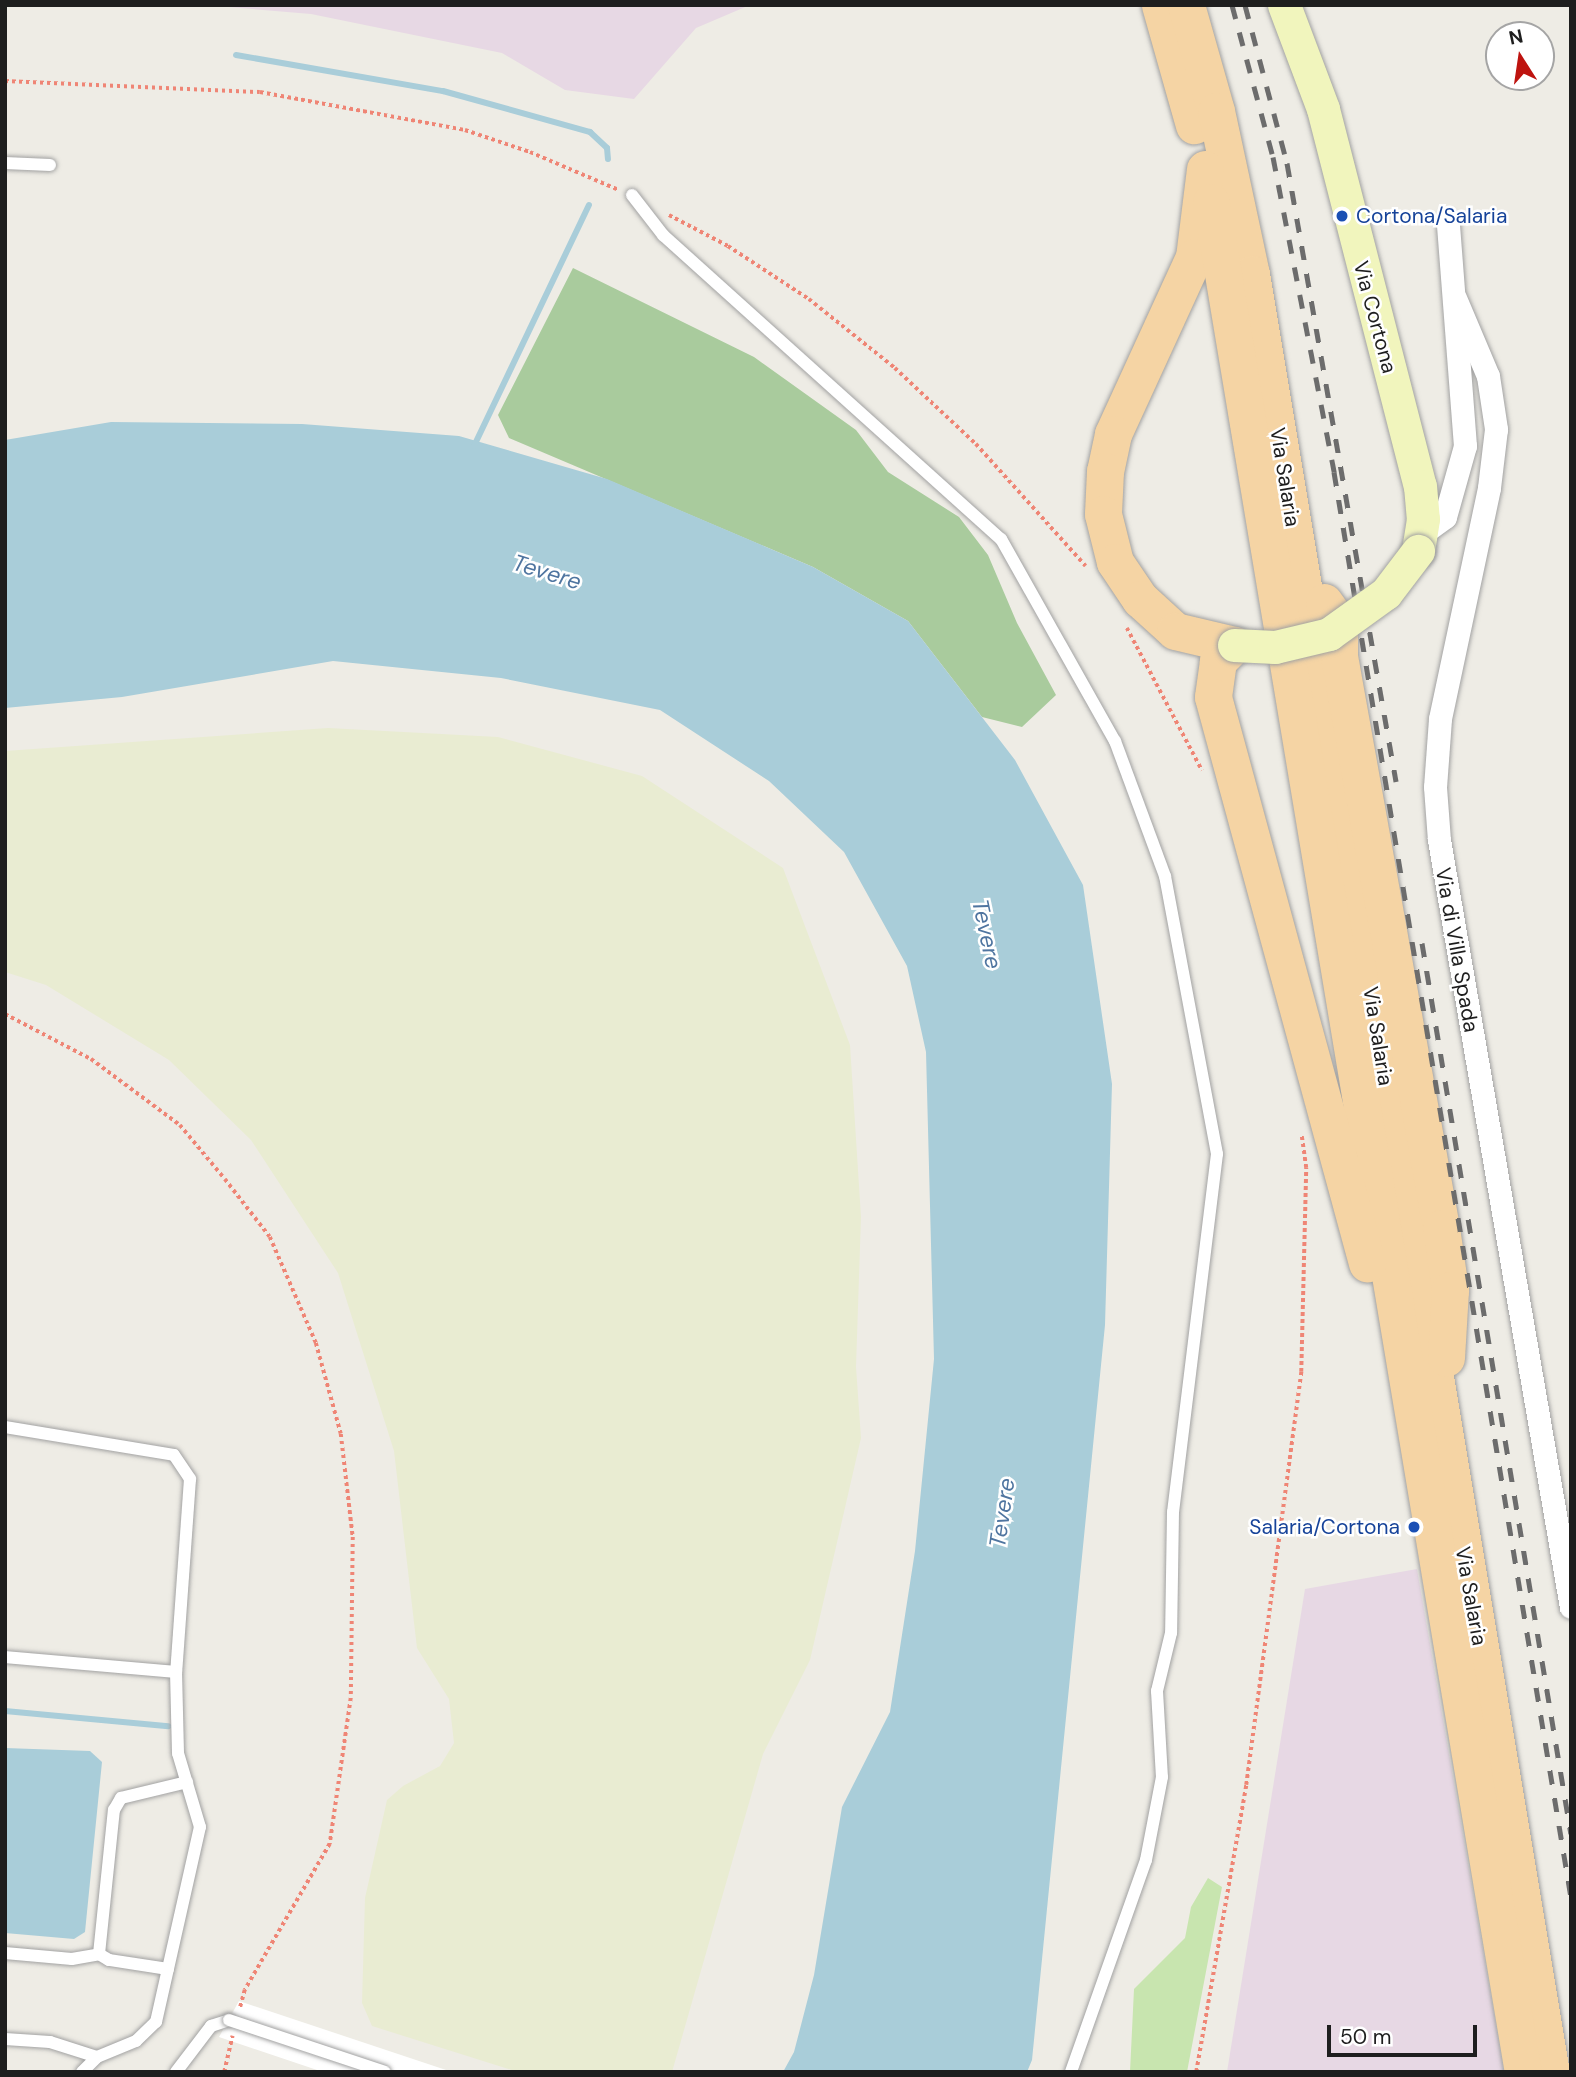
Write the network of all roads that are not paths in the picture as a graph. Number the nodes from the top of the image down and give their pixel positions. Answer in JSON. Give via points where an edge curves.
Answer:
{"nodes":[{"id":1,"x":1160,"y":5,"type":"edge"},
{"id":2,"x":1186,"y":5,"type":"edge"},
{"id":3,"x":1209,"y":5,"type":"edge"},
{"id":4,"x":1284,"y":5,"type":"edge"},
{"id":5,"x":5,"y":163,"type":"edge"},
{"id":6,"x":50,"y":165,"type":"dead end"},
{"id":7,"x":1205,"y":169,"type":"junction"},
{"id":8,"x":632,"y":195,"type":"road end"},
{"id":9,"x":1448,"y":223,"type":"dead end"},
{"id":10,"x":1455,"y":298,"type":"junction"},
{"id":11,"x":1420,"y":542,"type":"junction"},
{"id":12,"x":1339,"y":623,"type":"junction"},
{"id":13,"x":1175,"y":631,"type":"junction"},
{"id":14,"x":1234,"y":645,"type":"junction"},
{"id":15,"x":1213,"y":696,"type":"junction"},
{"id":16,"x":5,"y":1427,"type":"edge"},
{"id":17,"x":1416,"y":1427,"type":"junction"},
{"id":18,"x":1448,"y":1461,"type":"junction"},
{"id":19,"x":1571,"y":1607,"type":"edge"},
{"id":20,"x":5,"y":1657,"type":"edge"},
{"id":21,"x":176,"y":1672,"type":"junction"},
{"id":22,"x":187,"y":1782,"type":"junction"},
{"id":23,"x":5,"y":1953,"type":"edge"},
{"id":24,"x":99,"y":1954,"type":"junction"},
{"id":25,"x":168,"y":1969,"type":"junction"},
{"id":26,"x":5,"y":2039,"type":"edge"},
{"id":27,"x":97,"y":2057,"type":"junction"},
{"id":28,"x":82,"y":2072,"type":"edge"},
{"id":29,"x":176,"y":2072,"type":"edge"},
{"id":30,"x":385,"y":2072,"type":"edge"},
{"id":31,"x":1071,"y":2072,"type":"edge"},
{"id":32,"x":1523,"y":2072,"type":"edge"},
{"id":33,"x":1551,"y":2072,"type":"edge"}],
"edges":[{"from":1,"to":7,"type":"main road","name":"Via Salaria"},
{"from":2,"to":18,"type":"main road","name":"Via Salaria","via":[[1216,111],[1251,274]]},
{"from":3,"to":12,"type":"main road","via":[[1250,151],[1320,589]]},
{"from":4,"to":11,"type":"street","name":"Via Cortona","via":[[1323,109],[1420,486]]},
{"from":5,"to":6,"type":"lane"},
{"from":7,"to":13,"type":"main road","via":[[1192,265],[1118,422],[1104,482],[1104,524],[1118,568],[1140,598]]},
{"from":7,"to":17,"type":"main road","name":"Via Salaria"},
{"from":8,"to":31,"type":"lane","via":[[663,235],[1001,539],[1115,741],[1165,876],[1217,1154],[1173,1512],[1171,1633],[1157,1691],[1162,1777],[1146,1860]]},
{"from":9,"to":10,"type":"street","name":"Via di Villa Spada"},
{"from":10,"to":11,"type":"street","name":"Via di Villa Spada","via":[[1465,446],[1445,517]]},
{"from":10,"to":19,"type":"street","name":"Via di Villa Spada","via":[[1486,369],[1496,429],[1489,488],[1437,737],[1439,840]]},
{"from":11,"to":12,"type":"street","bridge":true,"via":[[1386,593]]},
{"from":12,"to":14,"type":"street","via":[[1272,628]]},
{"from":12,"to":18,"type":"main road","via":[[1339,656],[1449,1280]]},
{"from":13,"to":14,"type":"main road"},
{"from":13,"to":15,"type":"main road"},
{"from":14,"to":15,"type":"main road","via":[[1218,661]]},
{"from":15,"to":17,"type":"main road"},
{"from":16,"to":21,"type":"lane","via":[[174,1455],[190,1479]]},
{"from":17,"to":32,"type":"main road","name":"Via Salaria"},
{"from":18,"to":33,"type":"main road","name":"Via Salaria"},
{"from":20,"to":21,"type":"lane"},
{"from":21,"to":22,"type":"lane","via":[[178,1753]]},
{"from":22,"to":24,"type":"lane","via":[[121,1798],[114,1810]]},
{"from":22,"to":25,"type":"lane","via":[[200,1827]]},
{"from":23,"to":24,"type":"lane","via":[[72,1959]]},
{"from":24,"to":25,"type":"lane","via":[[109,1960]]},
{"from":25,"to":27,"type":"lane","via":[[156,2022],[136,2041]]},
{"from":26,"to":27,"type":"lane","via":[[50,2042]]},
{"from":27,"to":28,"type":"lane"},
{"from":29,"to":30,"type":"lane","bridge":true,"via":[[211,2026],[233,2023]]}]}
